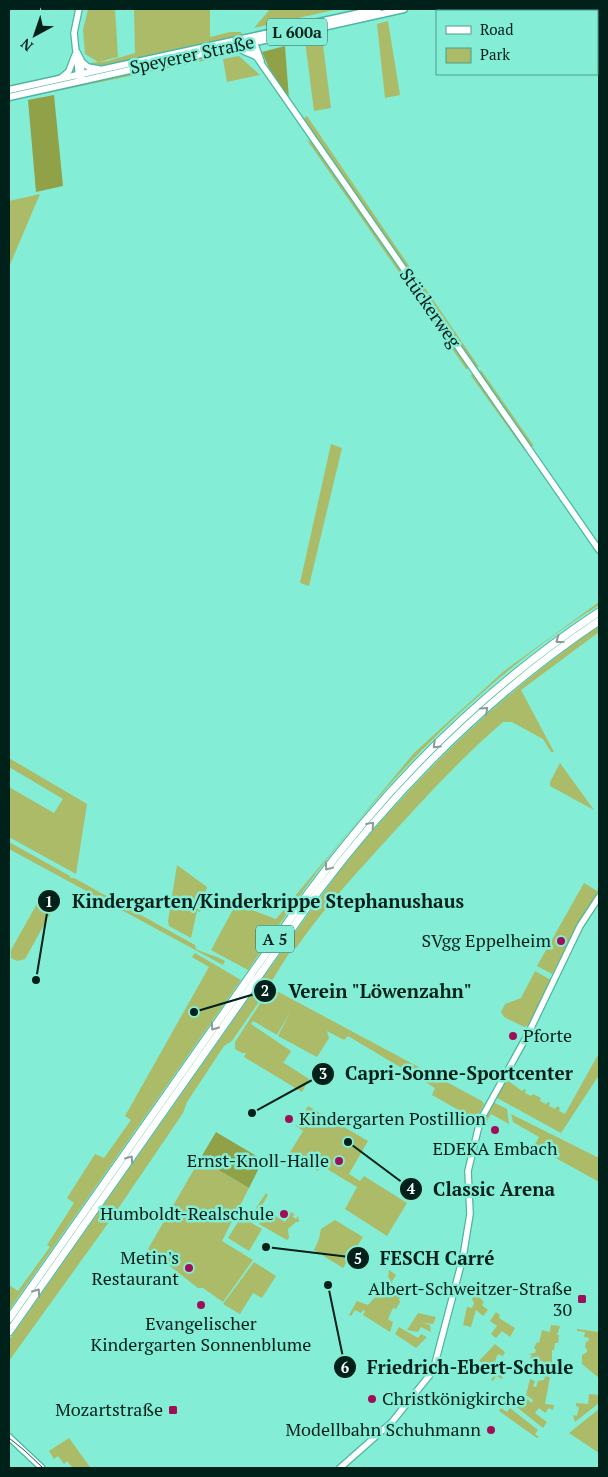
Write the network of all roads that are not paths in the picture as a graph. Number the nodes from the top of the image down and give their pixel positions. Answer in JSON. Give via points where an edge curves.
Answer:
{"nodes":[{"id":1,"x":79,"y":9,"type":"edge"},
{"id":2,"x":378,"y":9,"type":"edge"},
{"id":3,"x":404,"y":9,"type":"edge"},
{"id":4,"x":251,"y":40,"type":"junction"},
{"id":5,"x":74,"y":46,"type":"junction"},
{"id":6,"x":232,"y":46,"type":"junction"},
{"id":7,"x":75,"y":54,"type":"junction"},
{"id":8,"x":256,"y":56,"type":"junction"},
{"id":9,"x":81,"y":60,"type":"junction"},
{"id":10,"x":262,"y":65,"type":"junction"},
{"id":11,"x":102,"y":70,"type":"junction"},
{"id":12,"x":80,"y":77,"type":"junction"},
{"id":13,"x":61,"y":78,"type":"junction"},
{"id":14,"x":9,"y":90,"type":"edge"},
{"id":15,"x":9,"y":97,"type":"edge"},
{"id":16,"x":599,"y":550,"type":"edge"},
{"id":17,"x":599,"y":612,"type":"edge"},
{"id":18,"x":599,"y":621,"type":"edge"},
{"id":19,"x":599,"y":897,"type":"edge"},
{"id":20,"x":9,"y":1319,"type":"edge"},
{"id":21,"x":9,"y":1332,"type":"edge"},
{"id":22,"x":9,"y":1437,"type":"edge"},
{"id":23,"x":9,"y":1442,"type":"edge"},
{"id":24,"x":24,"y":1450,"type":"junction"},
{"id":25,"x":42,"y":1468,"type":"edge"},
{"id":26,"x":340,"y":1468,"type":"edge"}],
"edges":[{"from":1,"to":5,"type":"street"},
{"from":2,"to":4,"type":"main road","name":"Speyerer Straße","number":"L 600a"},
{"from":3,"to":4,"type":"main road","name":"Speyerer Straße","number":"L 600a"},
{"from":4,"to":6,"type":"main road","name":"Speyerer Straße","number":"L 600a"},
{"from":4,"to":8,"type":"street","name":"Stückerweg"},
{"from":4,"to":10,"type":"street","name":"Stückerweg"},
{"from":4,"to":11,"type":"main road","name":"Speyerer Straße","number":"L 600a"},
{"from":5,"to":7,"type":"street"},
{"from":5,"to":9,"type":"street"},
{"from":6,"to":8,"type":"street"},
{"from":6,"to":12,"type":"main road","name":"Speyerer Straße","number":"L 600a"},
{"from":7,"to":12,"type":"street"},
{"from":7,"to":13,"type":"street","via":[[69,71]]},
{"from":8,"to":10,"type":"street","name":"Stückerweg"},
{"from":9,"to":11,"type":"street","via":[[88,67]]},
{"from":9,"to":12,"type":"street"},
{"from":10,"to":16,"type":"street","name":"Stückerweg"},
{"from":11,"to":12,"type":"main road","name":"Speyerer Straße","number":"L 600a"},
{"from":12,"to":13,"type":"main road","name":"Speyerer Straße","number":"L 600a"},
{"from":12,"to":15,"type":"main road","name":"Speyerer Straße","number":"L 600a"},
{"from":13,"to":14,"type":"main road","name":"Speyerer Straße","number":"L 600a"},
{"from":17,"to":20,"type":"highway","number":"A 5","one_way":true,"via":[[544,651],[475,708],[428,753],[359,828],[309,892]]},
{"from":21,"to":18,"type":"highway","number":"A 5","one_way":true,"via":[[301,916],[365,832],[480,713]]},
{"from":19,"to":26,"type":"street","via":[[479,1124],[468,1171],[470,1214],[464,1253],[433,1371],[392,1422]]},
{"from":22,"to":24,"type":"street"},
{"from":23,"to":24,"type":"street"},
{"from":24,"to":25,"type":"street"}]}
